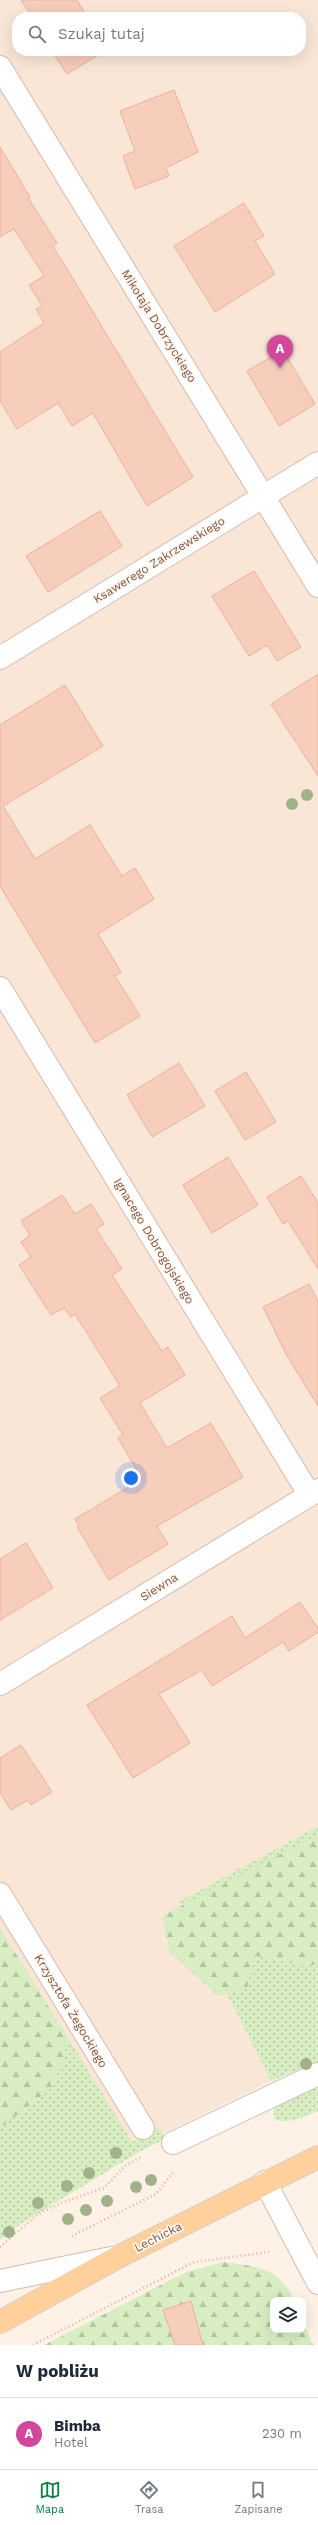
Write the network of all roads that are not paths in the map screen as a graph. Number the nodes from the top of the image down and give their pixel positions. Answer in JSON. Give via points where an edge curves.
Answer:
{"nodes":[{"id":1,"x":0,"y":67,"type":"edge"},
{"id":2,"x":318,"y":463,"type":"edge"},
{"id":3,"x":263,"y":496,"type":"junction"},
{"id":4,"x":318,"y":586,"type":"edge"},
{"id":5,"x":0,"y":658,"type":"edge"},
{"id":6,"x":0,"y":988,"type":"edge"},
{"id":7,"x":314,"y":1492,"type":"edge"},
{"id":8,"x":0,"y":1684,"type":"edge"},
{"id":9,"x":0,"y":1894,"type":"edge"},
{"id":10,"x":318,"y":2074,"type":"edge"},
{"id":11,"x":143,"y":2128,"type":"dead end"},
{"id":12,"x":172,"y":2143,"type":"road end"},
{"id":13,"x":318,"y":2157,"type":"edge"},
{"id":14,"x":265,"y":2182,"type":"junction"},
{"id":15,"x":120,"y":2256,"type":"junction"},
{"id":16,"x":0,"y":2282,"type":"edge"},
{"id":17,"x":318,"y":2282,"type":"edge"},
{"id":18,"x":0,"y":2322,"type":"edge"}],
"edges":[{"from":1,"to":3,"type":"street","name":"Mikołaja Dobrzyckiego"},
{"from":2,"to":3,"type":"street","name":"Ksawerego Zakrzewskiego"},
{"from":3,"to":4,"type":"street","name":"Mikołaja Dobrzyckiego"},
{"from":3,"to":5,"type":"street","name":"Ksawerego Zakrzewskiego"},
{"from":6,"to":7,"type":"street","name":"Ignacego Dobrogojskiego"},
{"from":7,"to":8,"type":"street","name":"Siewna"},
{"from":9,"to":11,"type":"street","name":"Krzysztofa Żegockiego"},
{"from":10,"to":12,"type":"street"},
{"from":13,"to":14,"type":"main road","name":"Lechicka"},
{"from":14,"to":15,"type":"main road","name":"Lechicka"},
{"from":14,"to":17,"type":"street"},
{"from":15,"to":16,"type":"street"},
{"from":15,"to":18,"type":"main road","name":"Lechicka"}]}
